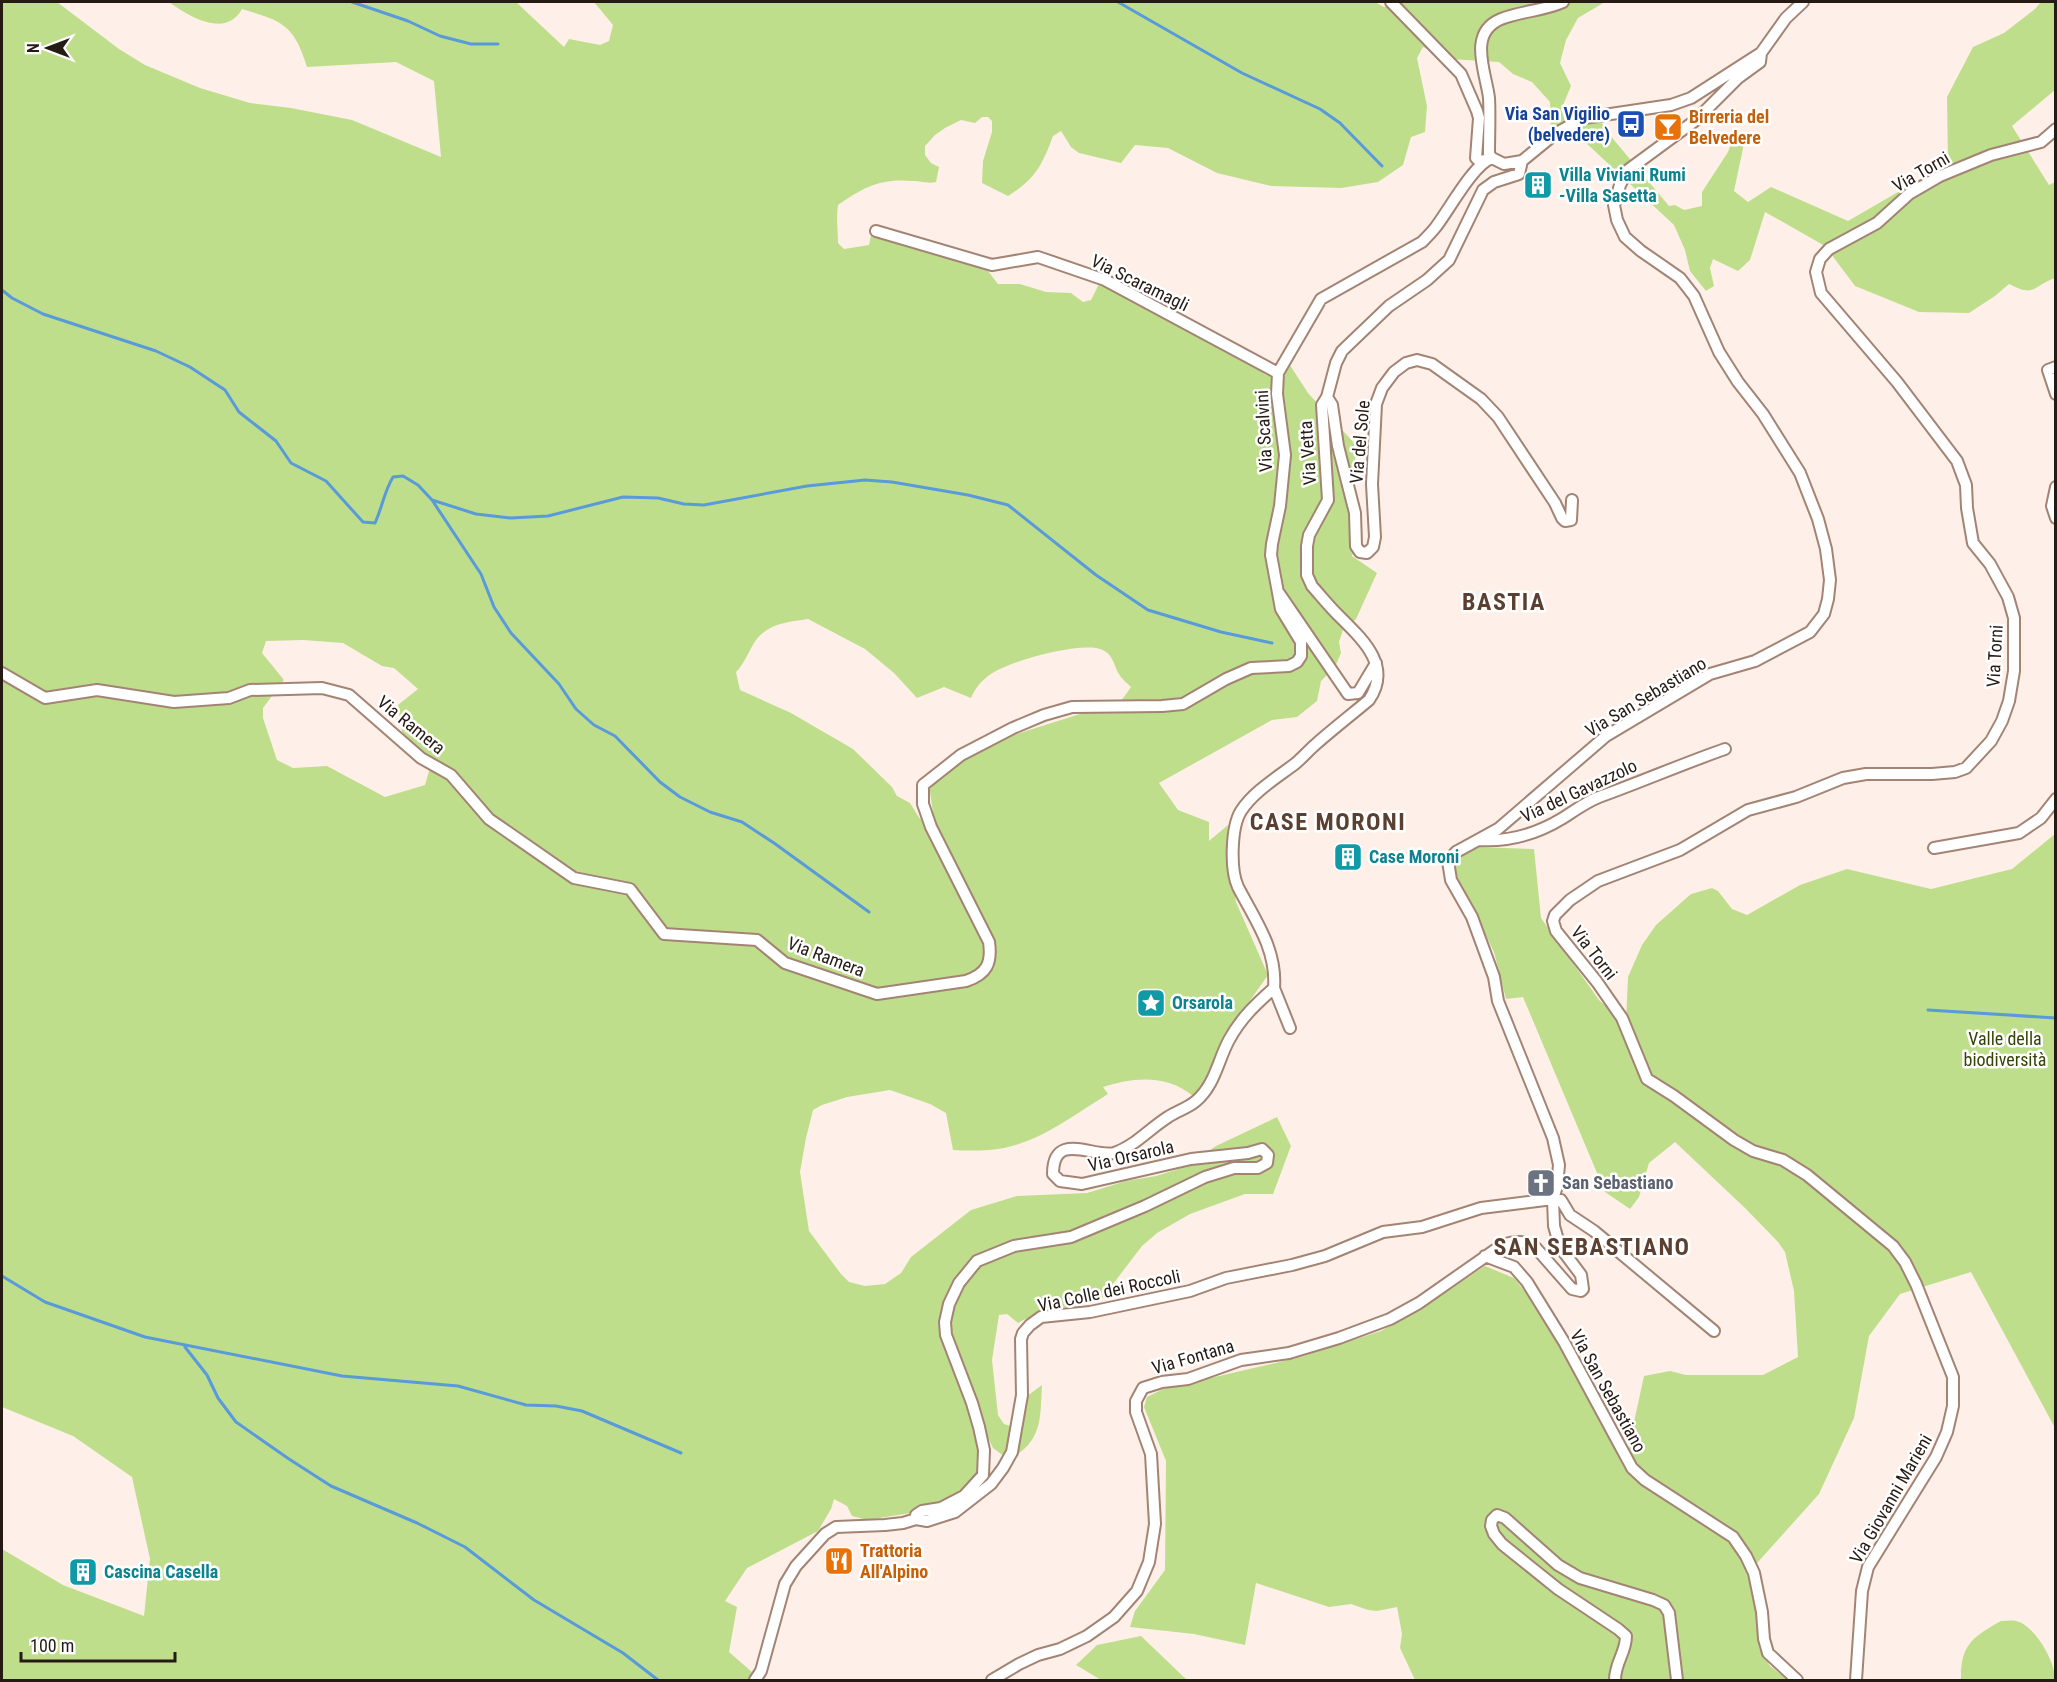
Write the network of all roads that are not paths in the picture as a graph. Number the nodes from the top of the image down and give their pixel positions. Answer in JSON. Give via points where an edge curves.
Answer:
{"nodes":[{"id":1,"x":1391,"y":2,"type":"edge"},
{"id":2,"x":1563,"y":2,"type":"edge"},
{"id":3,"x":1803,"y":2,"type":"edge"},
{"id":4,"x":1761,"y":53,"type":"junction"},
{"id":5,"x":2055,"y":129,"type":"edge"},
{"id":6,"x":1489,"y":159,"type":"junction"},
{"id":7,"x":1522,"y":161,"type":"junction"},
{"id":8,"x":876,"y":231,"type":"dead end"},
{"id":9,"x":2055,"y":367,"type":"edge"},
{"id":10,"x":1278,"y":373,"type":"junction"},
{"id":11,"x":2055,"y":394,"type":"edge"},
{"id":12,"x":1328,"y":397,"type":"junction"},
{"id":13,"x":2055,"y":487,"type":"edge"},
{"id":14,"x":1572,"y":500,"type":"dead end"},
{"id":15,"x":2055,"y":518,"type":"edge"},
{"id":16,"x":1278,"y":592,"type":"junction"},
{"id":17,"x":1376,"y":663,"type":"junction"},
{"id":18,"x":2,"y":674,"type":"edge"},
{"id":19,"x":1725,"y":749,"type":"dead end"},
{"id":20,"x":2055,"y":799,"type":"edge"},
{"id":21,"x":1479,"y":840,"type":"junction"},
{"id":22,"x":1934,"y":848,"type":"dead end"},
{"id":23,"x":1274,"y":988,"type":"junction"},
{"id":24,"x":1622,"y":1018,"type":"joint"},
{"id":25,"x":1290,"y":1028,"type":"dead end"},
{"id":26,"x":1553,"y":1199,"type":"junction"},
{"id":27,"x":1499,"y":1246,"type":"joint"},
{"id":28,"x":1485,"y":1256,"type":"junction"},
{"id":29,"x":1714,"y":1331,"type":"dead end"},
{"id":30,"x":915,"y":1519,"type":"junction"},
{"id":31,"x":755,"y":1680,"type":"edge"},
{"id":32,"x":992,"y":1680,"type":"edge"},
{"id":33,"x":1615,"y":1680,"type":"edge"},
{"id":34,"x":1677,"y":1680,"type":"edge"},
{"id":35,"x":1797,"y":1680,"type":"edge"},
{"id":36,"x":1856,"y":1680,"type":"edge"}],
"edges":[{"from":1,"to":6,"type":"street","via":[[1461,75],[1478,111],[1476,159]]},
{"from":2,"to":6,"type":"street","via":[[1502,19],[1485,31],[1480,48],[1489,98]]},
{"from":3,"to":4,"type":"street","name":"Via San Sebastiano"},
{"from":4,"to":7,"type":"street","via":[[1691,98],[1671,105],[1584,118],[1555,134]]},
{"from":4,"to":21,"type":"street","name":"Via San Sebastiano","via":[[1760,62],[1696,120],[1628,170],[1614,205],[1625,237],[1680,278],[1694,296],[1719,352],[1800,473],[1826,549],[1830,580],[1824,614],[1810,632],[1755,661],[1710,674],[1606,736],[1498,829]]},
{"from":5,"to":24,"type":"street","name":"Via Torni","via":[[2041,142],[1991,155],[1909,194],[1876,223],[1829,249],[1816,272],[1821,293],[1897,382],[1957,461],[1966,485],[1973,543],[1990,564],[2008,597],[2014,618],[2014,672],[2002,722],[1991,741],[1966,768],[1932,774],[1843,778],[1796,797],[1748,810],[1680,850],[1583,890],[1555,915],[1556,931]]},
{"from":6,"to":7,"type":"street","via":[[1504,164]]},
{"from":6,"to":10,"type":"street","name":"Via Scalvini","via":[[1474,172],[1422,242],[1321,299]]},
{"from":7,"to":12,"type":"street","name":"Via Vetta","via":[[1519,174],[1483,190],[1449,260],[1389,306],[1342,351]]},
{"from":8,"to":10,"type":"street","name":"Via Scaramagli","via":[[992,265],[1038,257],[1105,280]]},
{"from":9,"to":11,"type":"street","via":[[2048,370]]},
{"from":10,"to":16,"type":"street","name":"Via Scalvini","via":[[1285,455],[1271,555]]},
{"from":12,"to":14,"type":"street","name":"Via del Sole","via":[[1360,552],[1371,550],[1375,537],[1372,461],[1376,404],[1394,372],[1417,360],[1432,364],[1481,399],[1498,417],[1565,521],[1571,520]]},
{"from":12,"to":17,"type":"street","name":"Via Vetta","via":[[1322,405],[1328,500],[1310,535],[1307,575],[1312,586],[1371,650]]},
{"from":13,"to":15,"type":"street"},
{"from":16,"to":17,"type":"street","name":"Via Scalvini","via":[[1348,694],[1358,693]]},
{"from":16,"to":18,"type":"street","name":"Via Ramera","via":[[1281,609],[1301,642],[1300,656],[1292,665],[1251,668],[1183,704],[1072,707],[1044,714],[962,755],[923,785],[923,804],[932,827],[989,942],[990,954],[987,967],[966,981],[877,994],[785,963],[757,940],[664,934],[630,889],[574,878],[565,872],[489,819],[451,775],[420,758],[349,695],[321,688],[250,690],[229,698],[174,702],[97,690],[45,698]]},
{"from":17,"to":23,"type":"street","via":[[1378,678],[1369,700],[1270,782],[1241,811],[1233,834],[1236,881],[1273,957]]},
{"from":19,"to":21,"type":"street","name":"Via del Gavazzolo","via":[[1595,799],[1539,831],[1512,839]]},
{"from":20,"to":22,"type":"street","via":[[2041,818],[2019,833]]},
{"from":21,"to":26,"type":"street","name":"Via San Sebastiano","via":[[1448,861],[1451,880],[1472,917],[1494,976],[1497,1001],[1553,1138],[1559,1165]]},
{"from":23,"to":25,"type":"street"},
{"from":23,"to":30,"type":"street","name":"Via Orsarola","via":[[1242,1018],[1218,1069],[1197,1101],[1114,1153],[1085,1148],[1063,1151],[1056,1158],[1053,1174],[1060,1180],[1082,1184],[1191,1159],[1262,1149],[1268,1155],[1267,1163],[1205,1177],[1071,1237],[1014,1246],[977,1261],[959,1282],[949,1304],[946,1335],[979,1426],[984,1450],[983,1476],[958,1500],[922,1511]]},
{"from":24,"to":36,"type":"street","name":"Via Giovanni Marieni","via":[[1647,1079],[1734,1140],[1807,1174],[1893,1246],[1916,1284],[1953,1377],[1953,1406],[1936,1457],[1868,1567],[1862,1591]]},
{"from":26,"to":27,"type":"street","name":"Via San Sebastiano","via":[[1560,1247],[1581,1275],[1581,1292],[1572,1289],[1529,1243],[1513,1241]]},
{"from":26,"to":29,"type":"street","via":[[1561,1200],[1570,1215],[1594,1230]]},
{"from":26,"to":30,"type":"street","name":"Via Colle dei Roccoli","via":[[1481,1208],[1422,1227],[1383,1232],[1325,1256],[1226,1278],[1190,1291],[1083,1313],[1041,1317],[1021,1339],[1022,1395],[1012,1452],[1006,1463],[991,1484],[955,1512],[927,1521]]},
{"from":27,"to":28,"type":"street","name":"Via Fontana"},
{"from":28,"to":32,"type":"street","name":"Via Fontana","via":[[1390,1319],[1299,1350],[1241,1360],[1188,1379],[1143,1388],[1136,1401],[1136,1412],[1151,1454],[1155,1524],[1149,1562],[1137,1591],[1114,1617],[1087,1636],[1038,1655]]},
{"from":28,"to":35,"type":"street","name":"Via San Sebastiano","via":[[1514,1267],[1527,1282],[1632,1468],[1732,1537],[1746,1556],[1754,1573],[1768,1653]]},
{"from":30,"to":31,"type":"street","name":"Via Colle dei Roccoli","via":[[836,1527],[825,1534],[785,1584],[761,1671]]},
{"from":33,"to":34,"type":"street","via":[[1626,1636],[1502,1544],[1491,1526],[1497,1515],[1580,1578],[1664,1605],[1669,1613]]}]}
